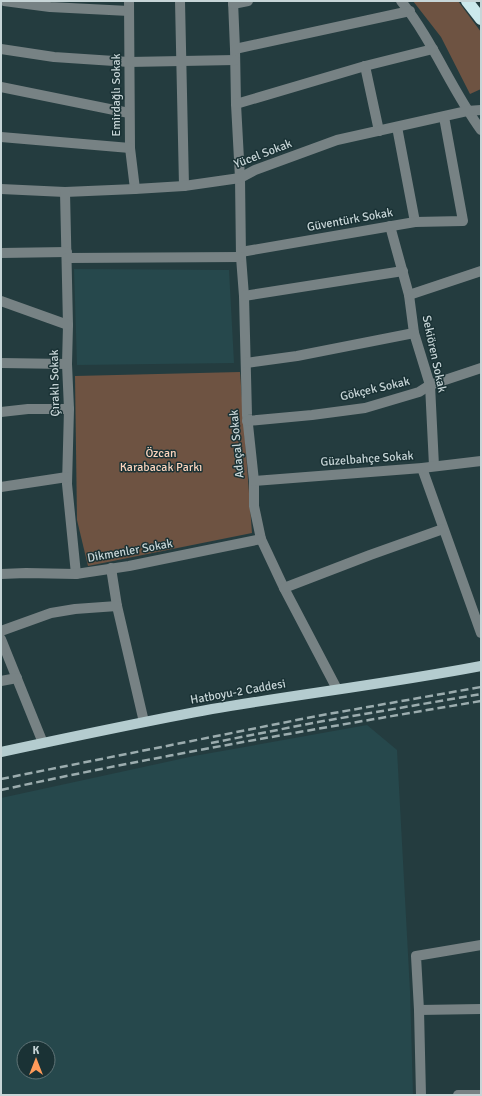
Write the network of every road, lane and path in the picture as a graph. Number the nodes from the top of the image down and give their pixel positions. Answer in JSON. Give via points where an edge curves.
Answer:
{"nodes":[{"id":1,"x":4,"y":1,"type":"edge"},
{"id":2,"x":129,"y":1,"type":"edge"},
{"id":3,"x":180,"y":1,"type":"edge"},
{"id":4,"x":248,"y":1,"type":"edge"},
{"id":5,"x":401,"y":1,"type":"edge"},
{"id":6,"x":467,"y":1,"type":"edge"},
{"id":7,"x":233,"y":2,"type":"edge"},
{"id":8,"x":129,"y":12,"type":"junction"},
{"id":9,"x":410,"y":12,"type":"junction"},
{"id":10,"x":481,"y":19,"type":"edge"},
{"id":11,"x":1,"y":49,"type":"edge"},
{"id":12,"x":235,"y":49,"type":"junction"},
{"id":13,"x":433,"y":49,"type":"junction"},
{"id":14,"x":235,"y":60,"type":"junction"},
{"id":15,"x":129,"y":62,"type":"junction"},
{"id":16,"x":182,"y":62,"type":"junction"},
{"id":17,"x":365,"y":66,"type":"junction"},
{"id":18,"x":1,"y":87,"type":"edge"},
{"id":19,"x":236,"y":104,"type":"junction"},
{"id":20,"x":481,"y":110,"type":"edge"},
{"id":21,"x":467,"y":111,"type":"junction"},
{"id":22,"x":129,"y":113,"type":"junction"},
{"id":23,"x":444,"y":117,"type":"junction"},
{"id":24,"x":397,"y":127,"type":"junction"},
{"id":25,"x":379,"y":130,"type":"junction"},
{"id":26,"x":481,"y":130,"type":"edge"},
{"id":27,"x":1,"y":137,"type":"edge"},
{"id":28,"x":130,"y":148,"type":"junction"},
{"id":29,"x":240,"y":178,"type":"junction"},
{"id":30,"x":184,"y":186,"type":"junction"},
{"id":31,"x":1,"y":188,"type":"edge"},
{"id":32,"x":135,"y":189,"type":"junction"},
{"id":33,"x":65,"y":192,"type":"junction"},
{"id":34,"x":416,"y":222,"type":"junction"},
{"id":35,"x":390,"y":226,"type":"junction"},
{"id":36,"x":1,"y":254,"type":"edge"},
{"id":37,"x":67,"y":255,"type":"junction"},
{"id":38,"x":241,"y":255,"type":"junction"},
{"id":39,"x":403,"y":271,"type":"junction"},
{"id":40,"x":481,"y":271,"type":"edge"},
{"id":41,"x":409,"y":295,"type":"junction"},
{"id":42,"x":244,"y":296,"type":"junction"},
{"id":43,"x":1,"y":301,"type":"edge"},
{"id":44,"x":68,"y":325,"type":"junction"},
{"id":45,"x":414,"y":333,"type":"junction"},
{"id":46,"x":1,"y":363,"type":"edge"},
{"id":47,"x":246,"y":363,"type":"junction"},
{"id":48,"x":67,"y":364,"type":"junction"},
{"id":49,"x":481,"y":368,"type":"edge"},
{"id":50,"x":430,"y":385,"type":"junction"},
{"id":51,"x":69,"y":409,"type":"junction"},
{"id":52,"x":1,"y":412,"type":"edge"},
{"id":53,"x":247,"y":421,"type":"junction"},
{"id":54,"x":481,"y":461,"type":"edge"},
{"id":55,"x":434,"y":466,"type":"junction"},
{"id":56,"x":422,"y":468,"type":"junction"},
{"id":57,"x":67,"y":478,"type":"junction"},
{"id":58,"x":254,"y":481,"type":"junction"},
{"id":59,"x":1,"y":487,"type":"edge"},
{"id":60,"x":443,"y":530,"type":"junction"},
{"id":61,"x":261,"y":539,"type":"junction"},
{"id":62,"x":111,"y":568,"type":"junction"},
{"id":63,"x":1,"y":574,"type":"edge"},
{"id":64,"x":76,"y":574,"type":"junction"},
{"id":65,"x":284,"y":588,"type":"junction"},
{"id":66,"x":117,"y":606,"type":"junction"},
{"id":67,"x":1,"y":631,"type":"edge"},
{"id":68,"x":481,"y":633,"type":"edge"},
{"id":69,"x":1,"y":639,"type":"edge"},
{"id":70,"x":481,"y":666,"type":"edge"},
{"id":71,"x":17,"y":678,"type":"junction"},
{"id":72,"x":1,"y":681,"type":"edge"},
{"id":73,"x":337,"y":689,"type":"junction"},
{"id":74,"x":144,"y":722,"type":"junction"},
{"id":75,"x":43,"y":743,"type":"junction"},
{"id":76,"x":1,"y":752,"type":"edge"},
{"id":77,"x":481,"y":945,"type":"edge"},
{"id":78,"x":481,"y":1009,"type":"edge"},
{"id":79,"x":419,"y":1010,"type":"junction"},
{"id":80,"x":481,"y":1094,"type":"edge"},
{"id":81,"x":421,"y":1095,"type":"edge"},
{"id":82,"x":458,"y":1095,"type":"edge"}],
"edges":[{"from":1,"to":8,"type":"street"},
{"from":2,"to":8,"type":"street","name":"Emirdağlı Sokak"},
{"from":3,"to":16,"type":"street"},
{"from":4,"to":7,"type":"street"},
{"from":5,"to":9,"type":"street"},
{"from":6,"to":10,"type":"highway"},
{"from":7,"to":12,"type":"street","name":"Adaçal Sokak"},
{"from":8,"to":15,"type":"street","name":"Emirdağlı Sokak"},
{"from":9,"to":12,"type":"street"},
{"from":9,"to":13,"type":"street"},
{"from":11,"to":15,"type":"street","via":[[54,57]]},
{"from":12,"to":14,"type":"street","name":"Adaçal Sokak"},
{"from":13,"to":17,"type":"street"},
{"from":13,"to":21,"type":"street"},
{"from":14,"to":16,"type":"street"},
{"from":14,"to":19,"type":"street","name":"Adaçal Sokak"},
{"from":15,"to":16,"type":"street"},
{"from":15,"to":22,"type":"street","name":"Emirdağlı Sokak"},
{"from":16,"to":30,"type":"street"},
{"from":17,"to":19,"type":"street"},
{"from":17,"to":25,"type":"street"},
{"from":18,"to":22,"type":"street"},
{"from":19,"to":29,"type":"street","name":"Adaçal Sokak"},
{"from":20,"to":21,"type":"street","name":"Yücel Sokak"},
{"from":21,"to":23,"type":"street","name":"Yücel Sokak"},
{"from":21,"to":26,"type":"street"},
{"from":22,"to":28,"type":"street","name":"Emirdağlı Sokak"},
{"from":23,"to":24,"type":"street","name":"Yücel Sokak"},
{"from":23,"to":34,"type":"street","name":"Güventürk Sokak","via":[[463,221]]},
{"from":24,"to":25,"type":"street","name":"Yücel Sokak"},
{"from":24,"to":34,"type":"street"},
{"from":25,"to":29,"type":"street","name":"Yücel Sokak","via":[[337,140]]},
{"from":27,"to":28,"type":"street"},
{"from":28,"to":32,"type":"street","name":"Emirdağlı Sokak"},
{"from":29,"to":30,"type":"street","name":"Yücel Sokak"},
{"from":29,"to":38,"type":"street","name":"Adaçal Sokak"},
{"from":30,"to":32,"type":"street","name":"Yücel Sokak"},
{"from":31,"to":33,"type":"street","name":"Yücel Sokak"},
{"from":32,"to":33,"type":"street","name":"Yücel Sokak"},
{"from":33,"to":37,"type":"street","name":"Çıraklı Sokak"},
{"from":34,"to":35,"type":"street","name":"Güventürk Sokak"},
{"from":35,"to":38,"type":"street","name":"Güventürk Sokak"},
{"from":35,"to":39,"type":"street","name":"Sekiören Sokak"},
{"from":36,"to":37,"type":"street","name":"Güventürk Sokak"},
{"from":37,"to":38,"type":"street","name":"Güventürk Sokak"},
{"from":37,"to":44,"type":"street","name":"Çıraklı Sokak"},
{"from":38,"to":42,"type":"street","name":"Adaçal Sokak"},
{"from":39,"to":41,"type":"street","name":"Sekiören Sokak"},
{"from":39,"to":42,"type":"street"},
{"from":40,"to":41,"type":"street"},
{"from":41,"to":45,"type":"street","name":"Sekiören Sokak"},
{"from":42,"to":47,"type":"street","name":"Adaçal Sokak"},
{"from":43,"to":44,"type":"street"},
{"from":44,"to":48,"type":"street","name":"Çıraklı Sokak"},
{"from":45,"to":47,"type":"street","via":[[297,356]]},
{"from":45,"to":50,"type":"street","name":"Sekiören Sokak"},
{"from":46,"to":48,"type":"street"},
{"from":47,"to":53,"type":"street","name":"Adaçal Sokak"},
{"from":48,"to":51,"type":"street","name":"Çıraklı Sokak"},
{"from":49,"to":50,"type":"street","name":"Gökçek Sokak"},
{"from":50,"to":53,"type":"street","name":"Gökçek Sokak","via":[[419,392],[365,408]]},
{"from":50,"to":55,"type":"street","name":"Sekiören Sokak"},
{"from":51,"to":52,"type":"street"},
{"from":51,"to":57,"type":"street","name":"Çıraklı Sokak"},
{"from":53,"to":58,"type":"street","name":"Adaçal Sokak"},
{"from":54,"to":55,"type":"street","name":"Güzelbahçe Sokak"},
{"from":55,"to":56,"type":"street","name":"Güzelbahçe Sokak"},
{"from":56,"to":58,"type":"street","name":"Güzelbahçe Sokak"},
{"from":56,"to":60,"type":"street"},
{"from":57,"to":59,"type":"street"},
{"from":57,"to":64,"type":"street","name":"Çıraklı Sokak"},
{"from":58,"to":61,"type":"street","name":"Adaçal Sokak","via":[[254,506]]},
{"from":60,"to":65,"type":"street"},
{"from":60,"to":68,"type":"street"},
{"from":61,"to":62,"type":"street","name":"Dikmenler Sokak"},
{"from":61,"to":65,"type":"street","name":"Adaçal Sokak"},
{"from":62,"to":64,"type":"street","name":"Dikmenler Sokak"},
{"from":62,"to":66,"type":"street"},
{"from":63,"to":64,"type":"street","name":"Dikmenler Sokak"},
{"from":65,"to":73,"type":"street","name":"Adaçal Sokak"},
{"from":66,"to":67,"type":"street","via":[[51,613]]},
{"from":66,"to":74,"type":"street"},
{"from":69,"to":71,"type":"street"},
{"from":70,"to":73,"type":"main road","name":"Hatboyu-2 Caddesi"},
{"from":71,"to":72,"type":"street"},
{"from":71,"to":75,"type":"street"},
{"from":73,"to":74,"type":"main road","name":"Hatboyu-2 Caddesi"},
{"from":74,"to":75,"type":"main road","name":"Hatboyu-2 Caddesi"},
{"from":75,"to":76,"type":"main road","name":"Hatboyu-2 Caddesi"},
{"from":77,"to":79,"type":"street","via":[[416,956]]},
{"from":78,"to":79,"type":"street"},
{"from":79,"to":81,"type":"street"},
{"from":80,"to":82,"type":"street"}]}
